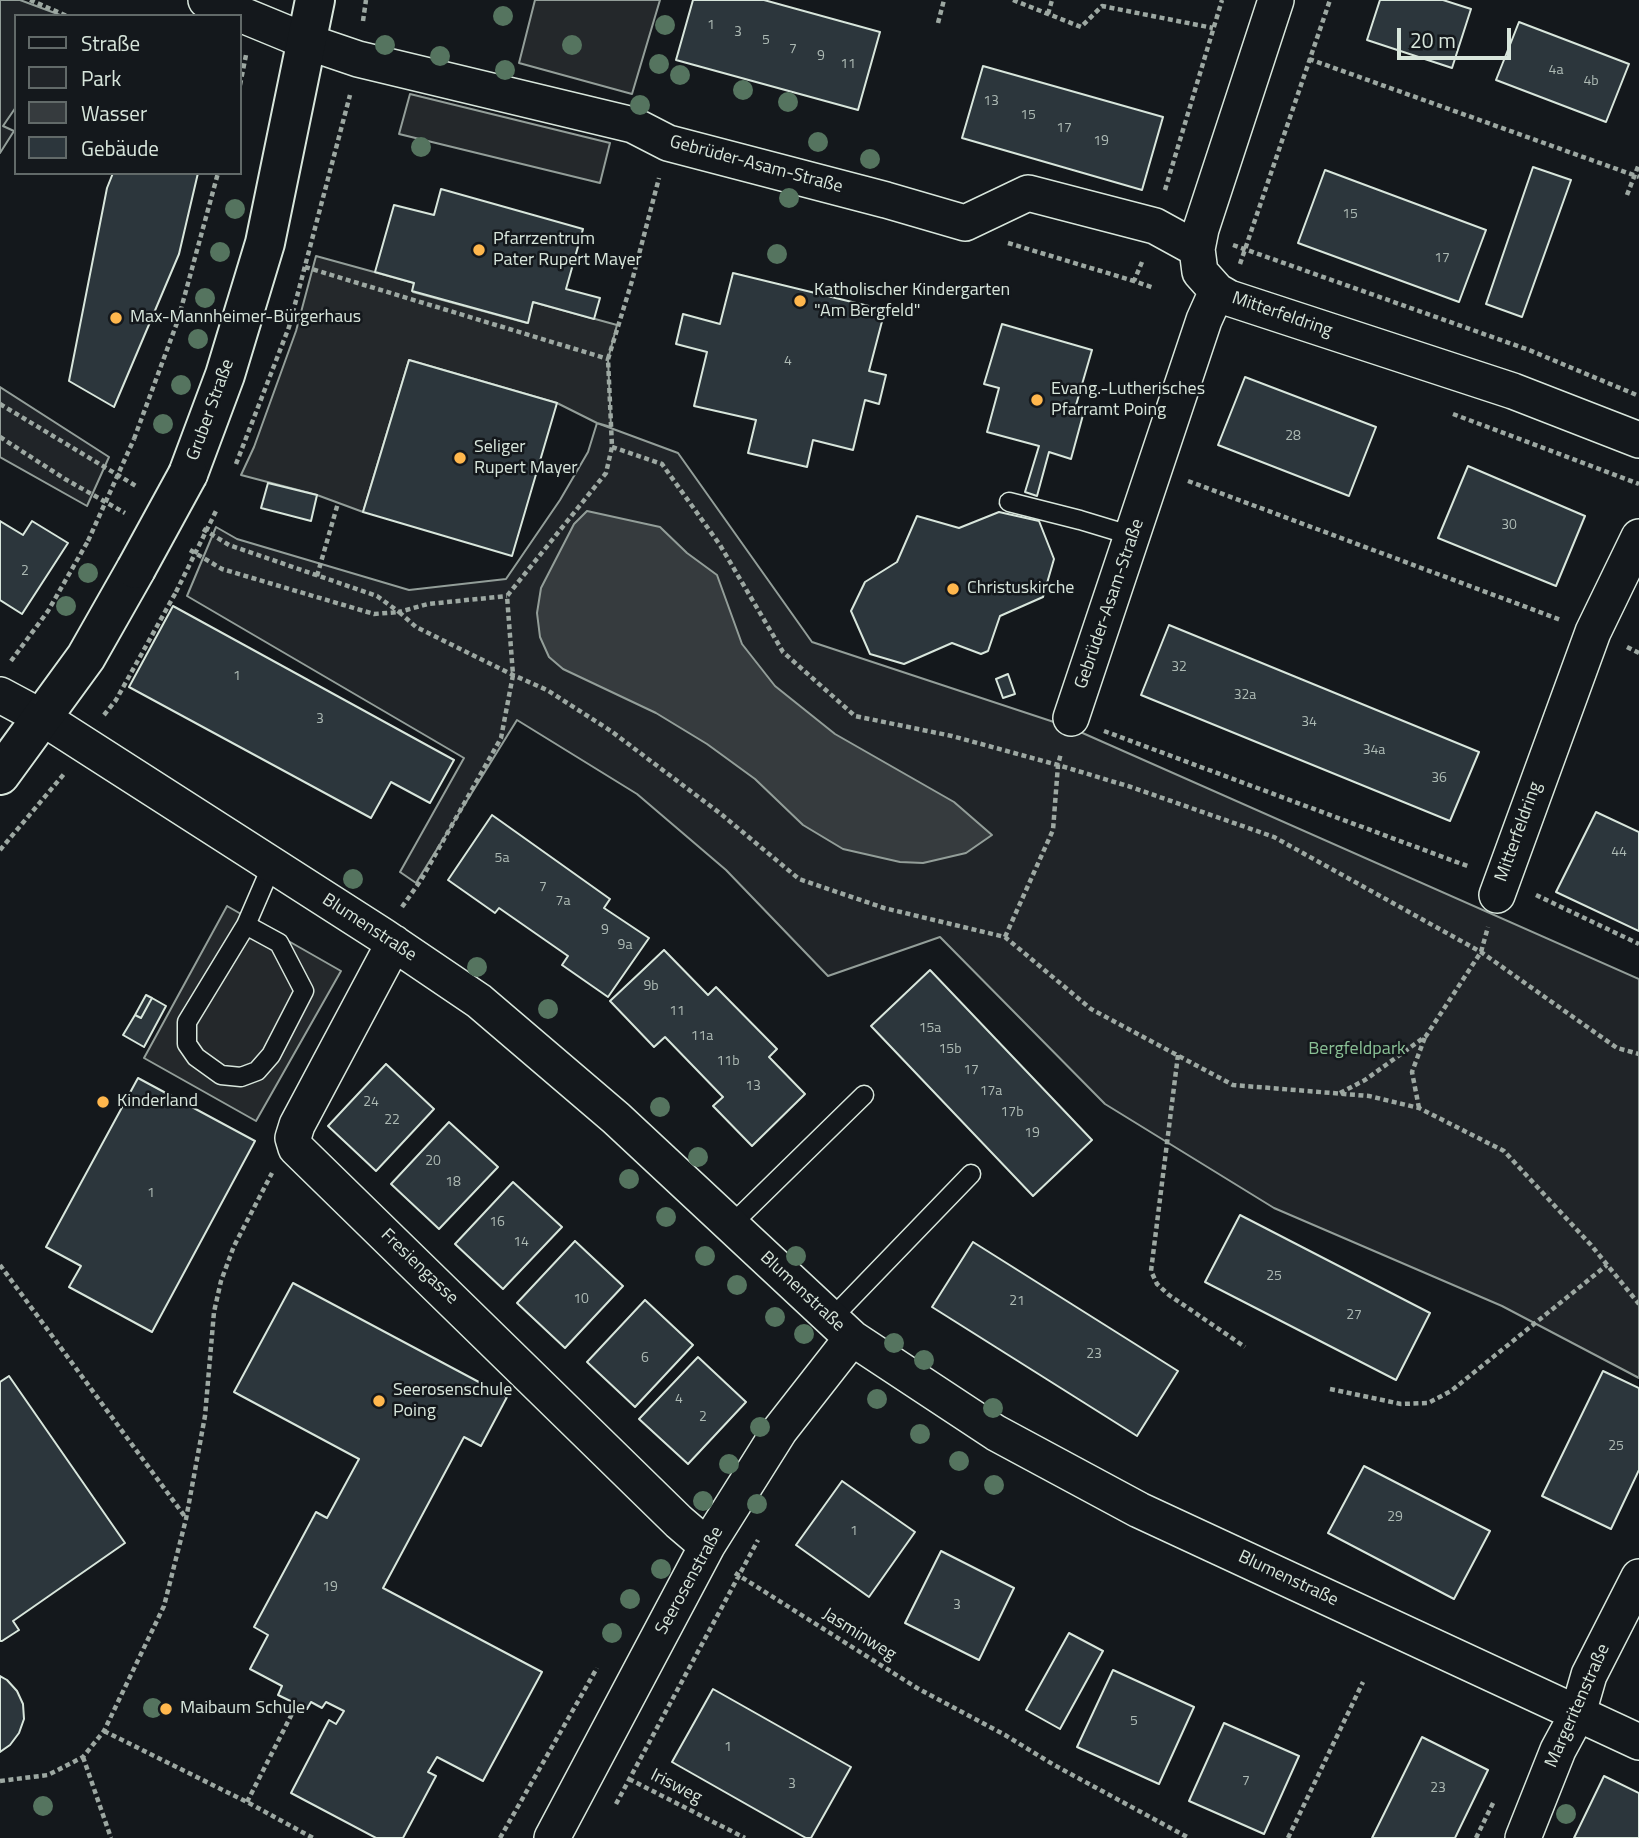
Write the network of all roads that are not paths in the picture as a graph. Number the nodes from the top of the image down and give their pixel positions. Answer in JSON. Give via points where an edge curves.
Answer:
{"nodes":[{"id":1,"x":206,"y":0,"type":"edge"},
{"id":2,"x":315,"y":0,"type":"edge"},
{"id":3,"x":1276,"y":0,"type":"edge"},
{"id":4,"x":239,"y":14,"type":"edge"},
{"id":5,"x":242,"y":15,"type":"edge"},
{"id":6,"x":308,"y":43,"type":"junction"},
{"id":7,"x":1199,"y":239,"type":"junction"},
{"id":8,"x":1223,"y":294,"type":"junction"},
{"id":9,"x":1639,"y":440,"type":"edge"},
{"id":10,"x":1009,"y":502,"type":"dead end"},
{"id":11,"x":1133,"y":536,"type":"junction"},
{"id":12,"x":1639,"y":537,"type":"edge"},
{"id":13,"x":4,"y":681,"type":"edge"},
{"id":14,"x":43,"y":718,"type":"junction"},
{"id":15,"x":1071,"y":718,"type":"road end"},
{"id":16,"x":0,"y":775,"type":"edge"},
{"id":17,"x":272,"y":865,"type":"junction"},
{"id":18,"x":1499,"y":887,"type":"road end"},
{"id":19,"x":246,"y":925,"type":"junction"},
{"id":20,"x":388,"y":940,"type":"junction"},
{"id":21,"x":864,"y":1095,"type":"dead end"},
{"id":22,"x":971,"y":1174,"type":"dead end"},
{"id":23,"x":731,"y":1225,"type":"junction"},
{"id":24,"x":841,"y":1329,"type":"junction"},
{"id":25,"x":707,"y":1546,"type":"junction"},
{"id":26,"x":1639,"y":1577,"type":"edge"},
{"id":27,"x":1578,"y":1713,"type":"junction"},
{"id":28,"x":1639,"y":1742,"type":"edge"},
{"id":29,"x":552,"y":1838,"type":"edge"},
{"id":30,"x":1523,"y":1838,"type":"edge"}],
"edges":[{"from":1,"to":4,"type":"street","name":"Gebrüder-Asam-Straße"},
{"from":2,"to":6,"type":"street","name":"Gruber Straße"},
{"from":3,"to":7,"type":"street"},
{"from":5,"to":6,"type":"street","name":"Gebrüder-Asam-Straße"},
{"from":6,"to":7,"type":"street","name":"Gebrüder-Asam-Straße","via":[[633,125],[668,143],[965,223],[1028,193]]},
{"from":6,"to":14,"type":"street","name":"Gruber Straße","bridge":true,"via":[[265,243],[225,375],[188,474],[86,657]]},
{"from":7,"to":8,"type":"street","name":"Mitterfeldring","via":[[1200,272]]},
{"from":8,"to":9,"type":"street","name":"Mitterfeldring","via":[[1513,391]]},
{"from":8,"to":11,"type":"street","name":"Gebrüder-Asam-Straße","via":[[1204,320]]},
{"from":10,"to":11,"type":"lane"},
{"from":11,"to":15,"type":"street","name":"Gebrüder-Asam-Straße"},
{"from":12,"to":18,"type":"street","name":"Mitterfeldring","via":[[1593,632]]},
{"from":13,"to":14,"type":"street","name":"Blumenstraße"},
{"from":14,"to":16,"type":"street","name":"Gruber Straße"},
{"from":14,"to":17,"type":"street","name":"Blumenstraße"},
{"from":17,"to":19,"type":"lane"},
{"from":17,"to":20,"type":"street","name":"Blumenstraße"},
{"from":19,"to":19,"type":"lane","via":[[187,1023],[187,1044],[196,1058],[221,1075],[241,1077],[257,1071],[271,1055],[304,991],[279,943]]},
{"from":20,"to":23,"type":"street","name":"Blumenstraße","via":[[479,1001],[616,1118]]},
{"from":20,"to":25,"type":"street","name":"Fresiengasse","via":[[297,1125],[296,1148]]},
{"from":21,"to":23,"type":"lane"},
{"from":22,"to":24,"type":"lane"},
{"from":23,"to":24,"type":"street","name":"Blumenstraße"},
{"from":24,"to":25,"type":"street","name":"Seerosenstraße"},
{"from":24,"to":27,"type":"street","name":"Blumenstraße","via":[[996,1433],[1139,1510]]},
{"from":25,"to":29,"type":"street","name":"Seerosenstraße"},
{"from":26,"to":27,"type":"street","name":"Margeritenstraße","via":[[1589,1675]]},
{"from":27,"to":28,"type":"street","name":"Blumenstraße"},
{"from":27,"to":30,"type":"street","name":"Margeritenstraße"}]}
